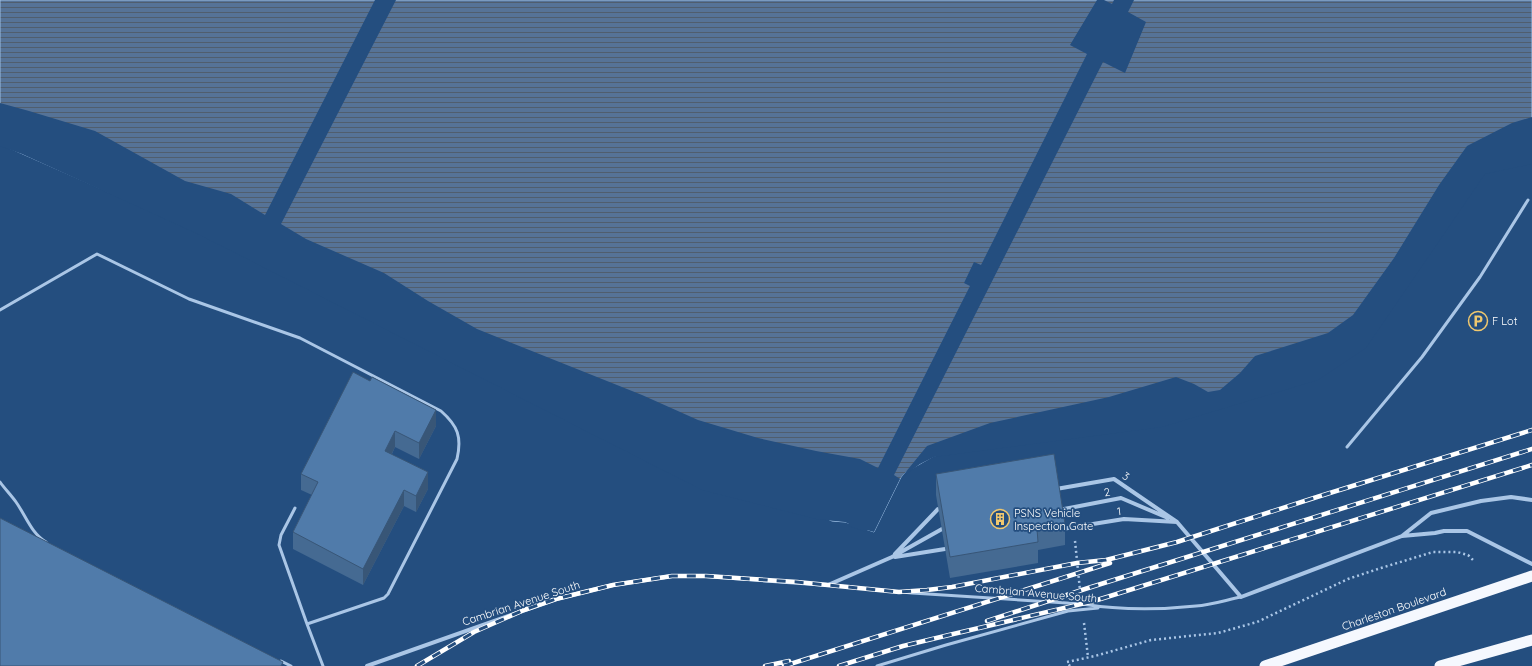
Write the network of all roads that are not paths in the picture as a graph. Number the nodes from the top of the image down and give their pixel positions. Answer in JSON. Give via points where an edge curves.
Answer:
{"nodes":[{"id":1,"x":1528,"y":200,"type":"dead end"},
{"id":2,"x":0,"y":310,"type":"edge"},
{"id":3,"x":1347,"y":447,"type":"dead end"},
{"id":4,"x":0,"y":482,"type":"edge"},
{"id":5,"x":1056,"y":490,"type":"edge"},
{"id":6,"x":1532,"y":500,"type":"edge"},
{"id":7,"x":295,"y":508,"type":"dead end"},
{"id":8,"x":938,"y":509,"type":"edge"},
{"id":9,"x":1059,"y":510,"type":"edge"},
{"id":10,"x":1177,"y":522,"type":"junction"},
{"id":11,"x":942,"y":529,"type":"edge"},
{"id":12,"x":1062,"y":529,"type":"edge"},
{"id":13,"x":1402,"y":536,"type":"junction"},
{"id":14,"x":50,"y":544,"type":"edge"},
{"id":15,"x":945,"y":550,"type":"edge"},
{"id":16,"x":892,"y":557,"type":"junction"},
{"id":17,"x":1532,"y":564,"type":"edge"},
{"id":18,"x":1532,"y":576,"type":"edge"},
{"id":19,"x":828,"y":585,"type":"junction"},
{"id":20,"x":1241,"y":597,"type":"junction"},
{"id":21,"x":1102,"y":607,"type":"junction"},
{"id":22,"x":307,"y":624,"type":"junction"},
{"id":23,"x":1532,"y":640,"type":"edge"},
{"id":24,"x":277,"y":659,"type":"edge"},
{"id":25,"x":291,"y":666,"type":"edge"},
{"id":26,"x":323,"y":666,"type":"edge"},
{"id":27,"x":367,"y":666,"type":"edge"},
{"id":28,"x":876,"y":666,"type":"edge"},
{"id":29,"x":1265,"y":666,"type":"edge"},
{"id":30,"x":1440,"y":666,"type":"edge"}],
"edges":[{"from":1,"to":3,"type":"lane","via":[[1480,276],[1422,358]]},
{"from":2,"to":22,"type":"lane","via":[[97,254],[189,299],[300,338],[441,411],[450,419],[457,429],[459,438],[457,459],[388,594],[384,598]]},
{"from":4,"to":14,"type":"lane","via":[[16,502],[34,533]]},
{"from":5,"to":10,"type":"street","name":"3","via":[[1114,479]]},
{"from":6,"to":13,"type":"street","name":"Cambrian Avenue South","via":[[1511,497],[1431,513]]},
{"from":7,"to":22,"type":"lane","via":[[278,545]]},
{"from":8,"to":16,"type":"street"},
{"from":9,"to":10,"type":"street","name":"2","via":[[1121,498]]},
{"from":10,"to":12,"type":"street","name":"1","via":[[1124,519]]},
{"from":10,"to":20,"type":"street"},
{"from":11,"to":16,"type":"street"},
{"from":13,"to":17,"type":"street","name":"Cambrian Avenue South","via":[[1467,531]]},
{"from":13,"to":20,"type":"street","name":"Cambrian Avenue South"},
{"from":15,"to":16,"type":"street"},
{"from":16,"to":19,"type":"street","name":"Cambrian Avenue South"},
{"from":18,"to":29,"type":"highway","name":"Charleston Boulevard"},
{"from":19,"to":21,"type":"lane","name":"Cambrian Avenue South"},
{"from":19,"to":27,"type":"street","name":"Cambrian Avenue South","via":[[706,576],[672,576],[633,581],[556,599]]},
{"from":20,"to":21,"type":"lane","name":"Cambrian Avenue South","via":[[1196,606],[1130,609]]},
{"from":21,"to":28,"type":"lane","via":[[1068,611]]},
{"from":22,"to":26,"type":"lane"},
{"from":23,"to":30,"type":"highway"},
{"from":24,"to":25,"type":"lane"}]}
